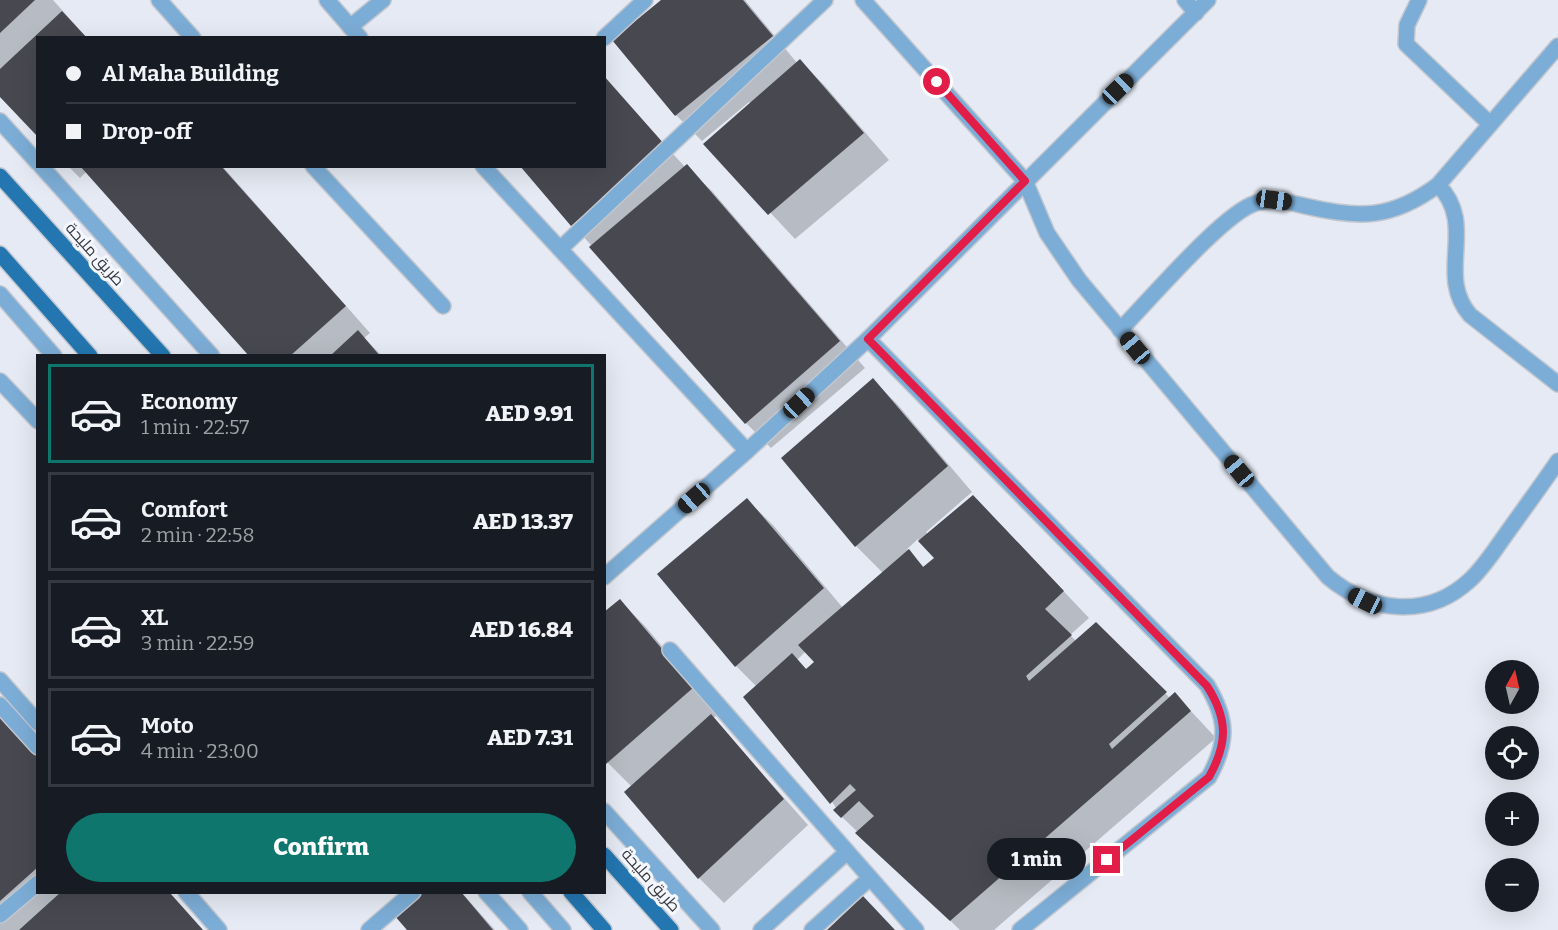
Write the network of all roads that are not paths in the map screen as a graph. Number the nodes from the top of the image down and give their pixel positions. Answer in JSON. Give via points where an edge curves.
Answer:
{"nodes":[{"id":1,"x":159,"y":0,"type":"edge"},
{"id":2,"x":327,"y":0,"type":"edge"},
{"id":3,"x":383,"y":0,"type":"edge"},
{"id":4,"x":645,"y":0,"type":"edge"},
{"id":5,"x":825,"y":0,"type":"edge"},
{"id":6,"x":863,"y":0,"type":"edge"},
{"id":7,"x":1185,"y":0,"type":"edge"},
{"id":8,"x":1208,"y":0,"type":"edge"},
{"id":9,"x":1419,"y":0,"type":"edge"},
{"id":10,"x":1196,"y":13,"type":"junction"},
{"id":11,"x":355,"y":32,"type":"edge"},
{"id":12,"x":191,"y":36,"type":"edge"},
{"id":13,"x":606,"y":36,"type":"edge"},
{"id":14,"x":1558,"y":46,"type":"edge"},
{"id":15,"x":0,"y":121,"type":"edge"},
{"id":16,"x":1490,"y":124,"type":"junction"},
{"id":17,"x":36,"y":161,"type":"edge"},
{"id":18,"x":43,"y":168,"type":"edge"},
{"id":19,"x":315,"y":168,"type":"edge"},
{"id":20,"x":485,"y":168,"type":"edge"},
{"id":21,"x":0,"y":176,"type":"edge"},
{"id":22,"x":1025,"y":181,"type":"junction"},
{"id":23,"x":1438,"y":185,"type":"junction"},
{"id":24,"x":560,"y":249,"type":"junction"},
{"id":25,"x":0,"y":254,"type":"edge"},
{"id":26,"x":0,"y":294,"type":"edge"},
{"id":27,"x":442,"y":306,"type":"dead end"},
{"id":28,"x":1120,"y":330,"type":"junction"},
{"id":29,"x":868,"y":339,"type":"junction"},
{"id":30,"x":52,"y":354,"type":"edge"},
{"id":31,"x":88,"y":354,"type":"edge"},
{"id":32,"x":161,"y":354,"type":"edge"},
{"id":33,"x":210,"y":354,"type":"edge"},
{"id":34,"x":0,"y":381,"type":"edge"},
{"id":35,"x":1558,"y":384,"type":"edge"},
{"id":36,"x":36,"y":420,"type":"edge"},
{"id":37,"x":747,"y":451,"type":"junction"},
{"id":38,"x":1558,"y":462,"type":"edge"},
{"id":39,"x":606,"y":575,"type":"edge"},
{"id":40,"x":670,"y":650,"type":"dead end"},
{"id":41,"x":0,"y":680,"type":"edge"},
{"id":42,"x":0,"y":705,"type":"edge"},
{"id":43,"x":36,"y":721,"type":"edge"},
{"id":44,"x":36,"y":745,"type":"edge"},
{"id":45,"x":606,"y":813,"type":"edge"},
{"id":46,"x":847,"y":852,"type":"junction"},
{"id":47,"x":606,"y":857,"type":"edge"},
{"id":48,"x":870,"y":878,"type":"junction"},
{"id":49,"x":36,"y":885,"type":"edge"},
{"id":50,"x":188,"y":894,"type":"edge"},
{"id":51,"x":411,"y":894,"type":"edge"},
{"id":52,"x":488,"y":894,"type":"edge"},
{"id":53,"x":532,"y":894,"type":"edge"},
{"id":54,"x":573,"y":894,"type":"edge"},
{"id":55,"x":0,"y":915,"type":"edge"},
{"id":56,"x":219,"y":930,"type":"edge"},
{"id":57,"x":369,"y":930,"type":"edge"},
{"id":58,"x":520,"y":930,"type":"edge"},
{"id":59,"x":563,"y":930,"type":"edge"},
{"id":60,"x":604,"y":930,"type":"edge"},
{"id":61,"x":671,"y":930,"type":"edge"},
{"id":62,"x":712,"y":930,"type":"edge"},
{"id":63,"x":761,"y":930,"type":"edge"},
{"id":64,"x":813,"y":930,"type":"edge"},
{"id":65,"x":916,"y":930,"type":"edge"},
{"id":66,"x":1020,"y":930,"type":"edge"}],
"edges":[{"from":1,"to":12,"type":"street"},
{"from":2,"to":11,"type":"street"},
{"from":3,"to":11,"type":"street"},
{"from":4,"to":13,"type":"street"},
{"from":5,"to":24,"type":"street"},
{"from":6,"to":22,"type":"street"},
{"from":7,"to":10,"type":"street"},
{"from":8,"to":10,"type":"street"},
{"from":9,"to":16,"type":"street","via":[[1407,24],[1406,44]]},
{"from":10,"to":22,"type":"street"},
{"from":14,"to":16,"type":"street"},
{"from":15,"to":17,"type":"street"},
{"from":16,"to":23,"type":"street"},
{"from":18,"to":33,"type":"street"},
{"from":19,"to":27,"type":"street"},
{"from":20,"to":24,"type":"street"},
{"from":21,"to":32,"type":"main road","name":"طريق مليحة"},
{"from":22,"to":28,"type":"street","via":[[1062,257]]},
{"from":22,"to":29,"type":"street"},
{"from":23,"to":28,"type":"street","via":[[1401,208],[1380,214],[1336,214],[1274,200],[1241,209]]},
{"from":23,"to":35,"type":"street","via":[[1453,203],[1456,215],[1454,284],[1462,306]]},
{"from":24,"to":37,"type":"street"},
{"from":25,"to":31,"type":"main road"},
{"from":26,"to":30,"type":"street"},
{"from":28,"to":38,"type":"street","via":[[1328,577],[1365,601],[1409,607],[1452,594],[1470,581]]},
{"from":29,"to":37,"type":"street"},
{"from":29,"to":66,"type":"street","via":[[1207,686],[1218,702],[1223,721],[1224,741],[1209,777]]},
{"from":34,"to":36,"type":"street"},
{"from":37,"to":39,"type":"street"},
{"from":40,"to":46,"type":"street"},
{"from":41,"to":43,"type":"street"},
{"from":42,"to":44,"type":"street"},
{"from":45,"to":62,"type":"street"},
{"from":46,"to":48,"type":"street"},
{"from":46,"to":63,"type":"street"},
{"from":47,"to":61,"type":"main road","name":"طريق مليحة"},
{"from":48,"to":64,"type":"street"},
{"from":48,"to":65,"type":"street"},
{"from":49,"to":55,"type":"street"},
{"from":50,"to":56,"type":"street"},
{"from":51,"to":57,"type":"street"},
{"from":52,"to":58,"type":"street"},
{"from":53,"to":59,"type":"street"},
{"from":54,"to":60,"type":"main road"}]}
